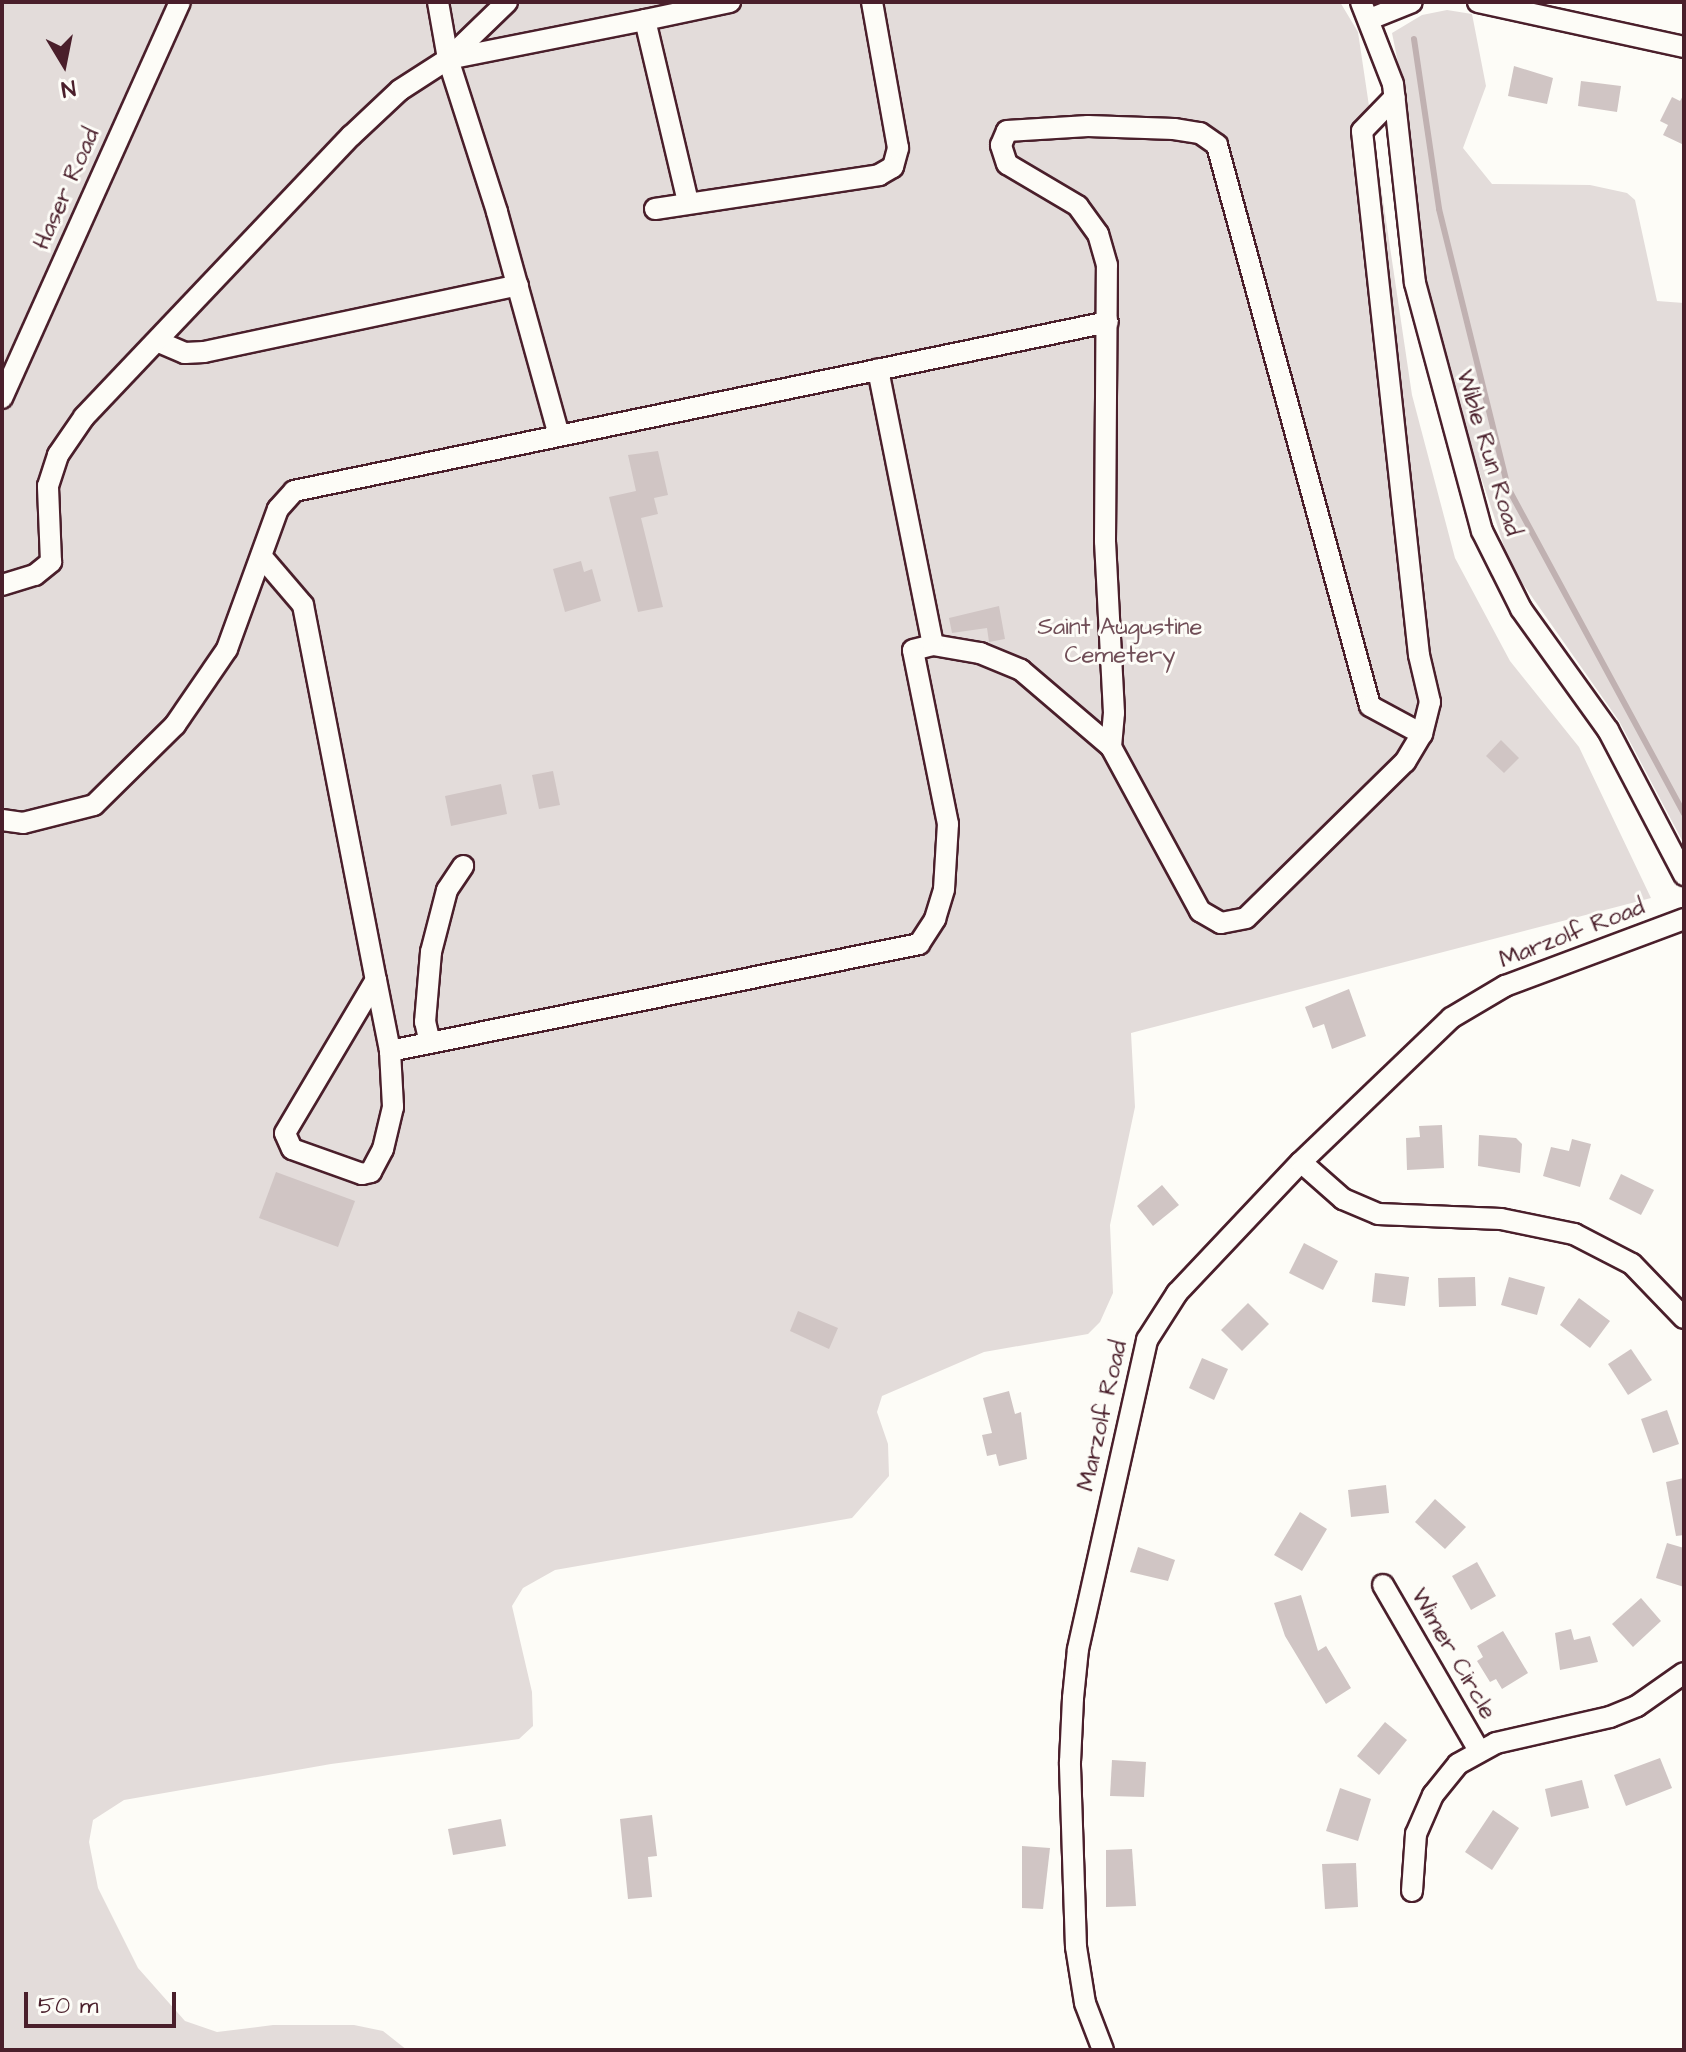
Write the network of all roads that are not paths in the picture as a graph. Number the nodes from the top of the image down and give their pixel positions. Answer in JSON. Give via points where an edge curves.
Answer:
{"nodes":[{"id":1,"x":180,"y":2,"type":"edge"},
{"id":2,"x":438,"y":2,"type":"edge"},
{"id":3,"x":507,"y":2,"type":"edge"},
{"id":4,"x":730,"y":2,"type":"edge"},
{"id":5,"x":872,"y":2,"type":"edge"},
{"id":6,"x":1412,"y":2,"type":"edge"},
{"id":7,"x":1478,"y":2,"type":"edge"},
{"id":8,"x":1365,"y":11,"type":"edge"},
{"id":9,"x":645,"y":20,"type":"junction"},
{"id":10,"x":1684,"y":47,"type":"edge"},
{"id":11,"x":448,"y":59,"type":"junction"},
{"id":12,"x":1395,"y":97,"type":"junction"},
{"id":13,"x":688,"y":202,"type":"junction"},
{"id":14,"x":655,"y":209,"type":"dead end"},
{"id":15,"x":518,"y":285,"type":"junction"},
{"id":16,"x":1108,"y":322,"type":"junction"},
{"id":17,"x":159,"y":342,"type":"junction"},
{"id":18,"x":878,"y":369,"type":"junction"},
{"id":19,"x":2,"y":398,"type":"edge"},
{"id":20,"x":559,"y":435,"type":"junction"},
{"id":21,"x":262,"y":557,"type":"junction"},
{"id":22,"x":2,"y":585,"type":"edge"},
{"id":23,"x":933,"y":645,"type":"junction"},
{"id":24,"x":1422,"y":734,"type":"junction"},
{"id":25,"x":1111,"y":747,"type":"junction"},
{"id":26,"x":2,"y":820,"type":"edge"},
{"id":27,"x":463,"y":866,"type":"dead end"},
{"id":28,"x":1684,"y":875,"type":"edge"},
{"id":29,"x":1684,"y":919,"type":"edge"},
{"id":30,"x":376,"y":980,"type":"junction"},
{"id":31,"x":430,"y":1043,"type":"junction"},
{"id":32,"x":390,"y":1051,"type":"junction"},
{"id":33,"x":1301,"y":1162,"type":"junction"},
{"id":34,"x":1684,"y":1318,"type":"edge"},
{"id":35,"x":1383,"y":1585,"type":"dead end"},
{"id":36,"x":1684,"y":1673,"type":"edge"},
{"id":37,"x":1478,"y":1749,"type":"junction"},
{"id":38,"x":1412,"y":1891,"type":"dead end"},
{"id":39,"x":1103,"y":2050,"type":"edge"}],
"edges":[{"from":1,"to":19,"type":"street","name":"Haser Road"},
{"from":2,"to":11,"type":"street"},
{"from":3,"to":11,"type":"street"},
{"from":4,"to":9,"type":"street"},
{"from":5,"to":13,"type":"street","via":[[898,148],[893,167],[879,175]]},
{"from":6,"to":8,"type":"street"},
{"from":7,"to":10,"type":"street"},
{"from":8,"to":12,"type":"street","name":"Wible Run Road"},
{"from":9,"to":11,"type":"street"},
{"from":9,"to":13,"type":"street"},
{"from":11,"to":15,"type":"street"},
{"from":11,"to":17,"type":"street","via":[[400,90],[351,136]]},
{"from":12,"to":24,"type":"street","via":[[1362,131],[1419,655],[1430,702]]},
{"from":12,"to":28,"type":"street","name":"Wible Run Road","via":[[1415,283],[1482,531],[1521,609],[1608,730]]},
{"from":13,"to":14,"type":"street"},
{"from":15,"to":17,"type":"street","via":[[204,352],[185,353]]},
{"from":15,"to":20,"type":"street"},
{"from":16,"to":18,"type":"street"},
{"from":16,"to":24,"type":"street","via":[[1107,265],[1098,234],[1078,206],[1007,164],[1001,145],[1007,131],[1088,126],[1174,129],[1200,133],[1217,145],[1370,706]]},
{"from":16,"to":25,"type":"street","via":[[1105,541]]},
{"from":17,"to":22,"type":"street","via":[[84,417],[58,455],[48,486],[51,562],[35,575]]},
{"from":18,"to":20,"type":"street"},
{"from":18,"to":23,"type":"street"},
{"from":20,"to":21,"type":"street","via":[[294,491],[278,509]]},
{"from":21,"to":26,"type":"street","via":[[227,649],[175,725],[124,781],[94,805],[23,823]]},
{"from":21,"to":30,"type":"street","via":[[303,605]]},
{"from":23,"to":25,"type":"street","via":[[980,653],[1021,670]]},
{"from":23,"to":31,"type":"street","via":[[913,650],[948,824],[948,857],[935,919],[919,944]]},
{"from":24,"to":25,"type":"street","via":[[1405,762],[1246,918],[1221,923],[1200,911]]},
{"from":27,"to":31,"type":"street","via":[[447,890],[431,952],[425,1022]]},
{"from":29,"to":33,"type":"street","name":"Marzolf Road","via":[[1473,1003]]},
{"from":30,"to":32,"type":"street"},
{"from":30,"to":32,"type":"street","via":[[285,1133],[292,1149],[362,1174],[371,1172],[393,1107]]},
{"from":31,"to":32,"type":"street"},
{"from":33,"to":34,"type":"street","via":[[1343,1199],[1378,1214],[1501,1219],[1574,1234],[1632,1264]]},
{"from":33,"to":39,"type":"street","name":"Marzolf Road","via":[[1161,1312],[1133,1385],[1078,1649],[1070,1762],[1076,1947],[1085,2003]]},
{"from":35,"to":37,"type":"street","name":"Wimer Circle"},
{"from":36,"to":37,"type":"street","via":[[1637,1706],[1610,1717]]},
{"from":37,"to":38,"type":"street","via":[[1447,1776],[1424,1812],[1412,1852]]}]}
